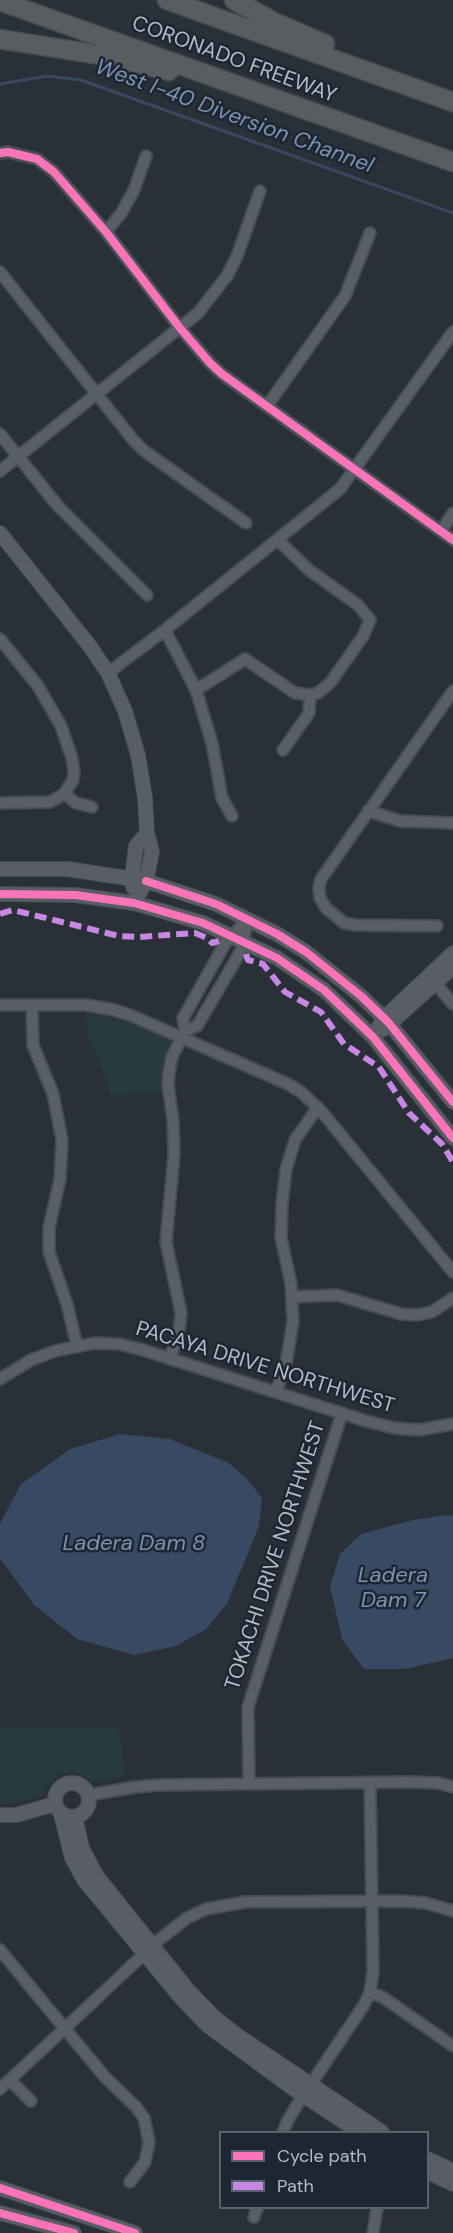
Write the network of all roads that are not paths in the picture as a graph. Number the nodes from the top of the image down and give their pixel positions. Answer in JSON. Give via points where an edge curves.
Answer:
{"nodes":[{"id":1,"x":167,"y":0,"type":"edge"},
{"id":2,"x":234,"y":0,"type":"edge"},
{"id":3,"x":0,"y":1,"type":"edge"},
{"id":4,"x":0,"y":39,"type":"edge"},
{"id":5,"x":281,"y":100,"type":"junction"},
{"id":6,"x":453,"y":101,"type":"edge"},
{"id":7,"x":0,"y":153,"type":"edge"},
{"id":8,"x":146,"y":156,"type":"dead end"},
{"id":9,"x":453,"y":162,"type":"edge"},
{"id":10,"x":260,"y":191,"type":"dead end"},
{"id":11,"x":105,"y":232,"type":"junction"},
{"id":12,"x":370,"y":233,"type":"dead end"},
{"id":13,"x":0,"y":272,"type":"edge"},
{"id":14,"x":180,"y":328,"type":"junction"},
{"id":15,"x":453,"y":332,"type":"edge"},
{"id":16,"x":97,"y":394,"type":"junction"},
{"id":17,"x":267,"y":406,"type":"junction"},
{"id":18,"x":0,"y":434,"type":"edge"},
{"id":19,"x":18,"y":456,"type":"junction"},
{"id":20,"x":356,"y":470,"type":"junction"},
{"id":21,"x":0,"y":471,"type":"edge"},
{"id":22,"x":453,"y":513,"type":"edge"},
{"id":23,"x":246,"y":523,"type":"dead end"},
{"id":24,"x":441,"y":531,"type":"junction"},
{"id":25,"x":0,"y":533,"type":"edge"},
{"id":26,"x":278,"y":540,"type":"junction"},
{"id":27,"x":453,"y":540,"type":"edge"},
{"id":28,"x":147,"y":595,"type":"dead end"},
{"id":29,"x":165,"y":630,"type":"junction"},
{"id":30,"x":0,"y":639,"type":"edge"},
{"id":31,"x":108,"y":673,"type":"junction"},
{"id":32,"x":196,"y":690,"type":"junction"},
{"id":33,"x":453,"y":691,"type":"edge"},
{"id":34,"x":310,"y":695,"type":"junction"},
{"id":35,"x":283,"y":750,"type":"dead end"},
{"id":36,"x":64,"y":794,"type":"junction"},
{"id":37,"x":0,"y":803,"type":"edge"},
{"id":38,"x":92,"y":807,"type":"dead end"},
{"id":39,"x":368,"y":811,"type":"junction"},
{"id":40,"x":232,"y":816,"type":"dead end"},
{"id":41,"x":453,"y":823,"type":"edge"},
{"id":42,"x":147,"y":833,"type":"junction"},
{"id":43,"x":0,"y":869,"type":"edge"},
{"id":44,"x":132,"y":878,"type":"junction"},
{"id":45,"x":146,"y":881,"type":"junction"},
{"id":46,"x":0,"y":894,"type":"edge"},
{"id":47,"x":134,"y":903,"type":"junction"},
{"id":48,"x":248,"y":919,"type":"junction"},
{"id":49,"x":437,"y":926,"type":"dead end"},
{"id":50,"x":231,"y":936,"type":"junction"},
{"id":51,"x":244,"y":942,"type":"junction"},
{"id":52,"x":453,"y":952,"type":"edge"},
{"id":53,"x":453,"y":967,"type":"edge"},
{"id":54,"x":433,"y":979,"type":"junction"},
{"id":55,"x":453,"y":1004,"type":"edge"},
{"id":56,"x":0,"y":1005,"type":"edge"},
{"id":57,"x":32,"y":1005,"type":"junction"},
{"id":58,"x":387,"y":1022,"type":"junction"},
{"id":59,"x":183,"y":1034,"type":"junction"},
{"id":60,"x":373,"y":1037,"type":"junction"},
{"id":61,"x":453,"y":1102,"type":"edge"},
{"id":62,"x":318,"y":1107,"type":"junction"},
{"id":63,"x":453,"y":1138,"type":"edge"},
{"id":64,"x":453,"y":1272,"type":"edge"},
{"id":65,"x":293,"y":1297,"type":"junction"},
{"id":66,"x":453,"y":1298,"type":"edge"},
{"id":67,"x":76,"y":1346,"type":"junction"},
{"id":68,"x":170,"y":1359,"type":"junction"},
{"id":69,"x":0,"y":1379,"type":"edge"},
{"id":70,"x":276,"y":1392,"type":"junction"},
{"id":71,"x":342,"y":1413,"type":"junction"},
{"id":72,"x":453,"y":1424,"type":"edge"},
{"id":73,"x":370,"y":1783,"type":"junction"},
{"id":74,"x":249,"y":1784,"type":"junction"},
{"id":75,"x":453,"y":1787,"type":"edge"},
{"id":76,"x":89,"y":1795,"type":"junction"},
{"id":77,"x":58,"y":1809,"type":"junction"},
{"id":78,"x":0,"y":1815,"type":"edge"},
{"id":79,"x":75,"y":1817,"type":"junction"},
{"id":80,"x":372,"y":1901,"type":"junction"},
{"id":81,"x":453,"y":1911,"type":"edge"},
{"id":82,"x":0,"y":1950,"type":"edge"},
{"id":83,"x":148,"y":1950,"type":"junction"},
{"id":84,"x":370,"y":1992,"type":"junction"},
{"id":85,"x":64,"y":2029,"type":"junction"},
{"id":86,"x":453,"y":2046,"type":"edge"},
{"id":87,"x":10,"y":2080,"type":"junction"},
{"id":88,"x":0,"y":2089,"type":"edge"},
{"id":89,"x":306,"y":2090,"type":"junction"},
{"id":90,"x":31,"y":2101,"type":"dead end"},
{"id":91,"x":284,"y":2131,"type":"edge"},
{"id":92,"x":357,"y":2131,"type":"edge"},
{"id":93,"x":378,"y":2131,"type":"edge"},
{"id":94,"x":429,"y":2159,"type":"edge"},
{"id":95,"x":453,"y":2171,"type":"edge"},
{"id":96,"x":429,"y":2172,"type":"edge"},
{"id":97,"x":130,"y":2182,"type":"dead end"},
{"id":98,"x":453,"y":2184,"type":"edge"},
{"id":99,"x":0,"y":2188,"type":"edge"},
{"id":100,"x":377,"y":2209,"type":"edge"},
{"id":101,"x":0,"y":2213,"type":"edge"},
{"id":102,"x":74,"y":2233,"type":"edge"},
{"id":103,"x":135,"y":2233,"type":"edge"},
{"id":104,"x":373,"y":2233,"type":"edge"}],
"edges":[{"from":1,"to":6,"type":"highway","name":"CORONADO FREEWAY"},
{"from":2,"to":6,"type":"highway","via":[[286,28]]},
{"from":3,"to":5,"type":"highway","name":"CORONADO FREEWAY"},
{"from":4,"to":5,"type":"highway","via":[[106,56]]},
{"from":5,"to":9,"type":"highway","name":"CORONADO FREEWAY"},
{"from":7,"to":11,"type":"street","via":[[37,159],[54,172]]},
{"from":8,"to":11,"type":"street","via":[[122,212]]},
{"from":10,"to":14,"type":"street","via":[[227,276],[198,313]]},
{"from":11,"to":14,"type":"street"},
{"from":12,"to":17,"type":"street","via":[[345,296]]},
{"from":13,"to":16,"type":"street"},
{"from":14,"to":16,"type":"street"},
{"from":14,"to":17,"type":"street","via":[[222,374]]},
{"from":15,"to":20,"type":"street"},
{"from":16,"to":19,"type":"street"},
{"from":16,"to":23,"type":"street","via":[[143,450]]},
{"from":17,"to":20,"type":"street"},
{"from":18,"to":19,"type":"street"},
{"from":19,"to":21,"type":"street"},
{"from":19,"to":28,"type":"street","via":[[58,506]]},
{"from":20,"to":24,"type":"street"},
{"from":20,"to":26,"type":"street","via":[[340,489]]},
{"from":22,"to":24,"type":"street"},
{"from":24,"to":27,"type":"street"},
{"from":25,"to":31,"type":"street"},
{"from":26,"to":29,"type":"street"},
{"from":26,"to":34,"type":"street","via":[[309,570],[358,605],[370,620],[331,682]]},
{"from":29,"to":31,"type":"street"},
{"from":29,"to":32,"type":"street"},
{"from":30,"to":36,"type":"street","via":[[38,686],[61,726],[74,771]]},
{"from":31,"to":42,"type":"street","via":[[138,755]]},
{"from":32,"to":34,"type":"street","via":[[245,659],[295,693]]},
{"from":32,"to":40,"type":"street","via":[[212,743],[222,798]]},
{"from":33,"to":39,"type":"street"},
{"from":34,"to":35,"type":"street","via":[[309,712]]},
{"from":36,"to":37,"type":"street","via":[[50,802]]},
{"from":36,"to":38,"type":"street","via":[[76,803]]},
{"from":39,"to":41,"type":"street","via":[[400,821]]},
{"from":39,"to":49,"type":"street","via":[[321,879],[319,888],[326,908],[355,925]]},
{"from":42,"to":44,"type":"street","via":[[136,846]]},
{"from":42,"to":45,"type":"street","via":[[152,852]]},
{"from":43,"to":44,"type":"street","via":[[68,869]]},
{"from":44,"to":45,"type":"street"},
{"from":44,"to":47,"type":"street"},
{"from":45,"to":47,"type":"street"},
{"from":45,"to":48,"type":"street"},
{"from":46,"to":47,"type":"street","via":[[75,895]]},
{"from":47,"to":50,"type":"street","via":[[203,923]]},
{"from":48,"to":50,"type":"street"},
{"from":48,"to":51,"type":"street"},
{"from":48,"to":58,"type":"street","via":[[306,952],[362,996]]},
{"from":50,"to":51,"type":"street"},
{"from":50,"to":59,"type":"street","via":[[183,1018]]},
{"from":51,"to":59,"type":"street","via":[[197,1026]]},
{"from":51,"to":60,"type":"street","via":[[277,958],[324,990]]},
{"from":52,"to":54,"type":"street"},
{"from":53,"to":54,"type":"street"},
{"from":54,"to":55,"type":"street"},
{"from":54,"to":58,"type":"street"},
{"from":56,"to":57,"type":"street"},
{"from":57,"to":59,"type":"street","via":[[86,1005],[114,1010]]},
{"from":57,"to":67,"type":"street","via":[[33,1045],[53,1094],[62,1140],[49,1252]]},
{"from":58,"to":60,"type":"street"},
{"from":58,"to":61,"type":"street"},
{"from":59,"to":62,"type":"street","via":[[277,1078]]},
{"from":59,"to":68,"type":"street","via":[[172,1057],[168,1084],[174,1155],[166,1242],[181,1313]]},
{"from":60,"to":63,"type":"street"},
{"from":62,"to":64,"type":"street"},
{"from":62,"to":65,"type":"street","via":[[295,1140],[286,1169],[281,1237]]},
{"from":65,"to":66,"type":"street","via":[[337,1295],[417,1315],[432,1312]]},
{"from":65,"to":70,"type":"street","via":[[289,1351]]},
{"from":67,"to":68,"type":"street","name":"PACAYA DRIVE NORTHWEST","via":[[119,1344]]},
{"from":67,"to":69,"type":"street","name":"PACAYA DRIVE NORTHWEST","via":[[43,1355]]},
{"from":68,"to":70,"type":"street","name":"PACAYA DRIVE NORTHWEST"},
{"from":70,"to":71,"type":"street","name":"PACAYA DRIVE NORTHWEST"},
{"from":71,"to":72,"type":"street","name":"PACAYA DRIVE NORTHWEST","via":[[405,1430]]},
{"from":71,"to":74,"type":"street","name":"TOKACHI DRIVE NORTHWEST","via":[[248,1707]]},
{"from":73,"to":74,"type":"street"},
{"from":73,"to":75,"type":"street","via":[[438,1783]]},
{"from":73,"to":80,"type":"street"},
{"from":74,"to":76,"type":"street","via":[[135,1787]]},
{"from":76,"to":77,"type":"street","via":[[80,1784],[68,1783],[57,1790]]},
{"from":76,"to":79,"type":"street","via":[[88,1807]]},
{"from":77,"to":78,"type":"street"},
{"from":77,"to":79,"type":"street"},
{"from":77,"to":83,"type":"street","via":[[72,1858],[84,1880]]},
{"from":79,"to":83,"type":"street","via":[[82,1848],[96,1875]]},
{"from":80,"to":81,"type":"street","via":[[426,1902]]},
{"from":80,"to":83,"type":"street","via":[[221,1905],[187,1918]]},
{"from":80,"to":84,"type":"street"},
{"from":82,"to":85,"type":"street"},
{"from":83,"to":85,"type":"street"},
{"from":83,"to":89,"type":"street","via":[[214,2017]]},
{"from":84,"to":86,"type":"street"},
{"from":84,"to":89,"type":"street"},
{"from":85,"to":87,"type":"street"},
{"from":85,"to":97,"type":"street","via":[[144,2118],[149,2142],[145,2162]]},
{"from":87,"to":88,"type":"street"},
{"from":87,"to":90,"type":"street"},
{"from":89,"to":91,"type":"street"},
{"from":89,"to":92,"type":"street"},
{"from":89,"to":93,"type":"street"},
{"from":94,"to":95,"type":"street"},
{"from":96,"to":98,"type":"street"},
{"from":99,"to":103,"type":"street"},
{"from":100,"to":104,"type":"street"},
{"from":101,"to":102,"type":"street"}]}
